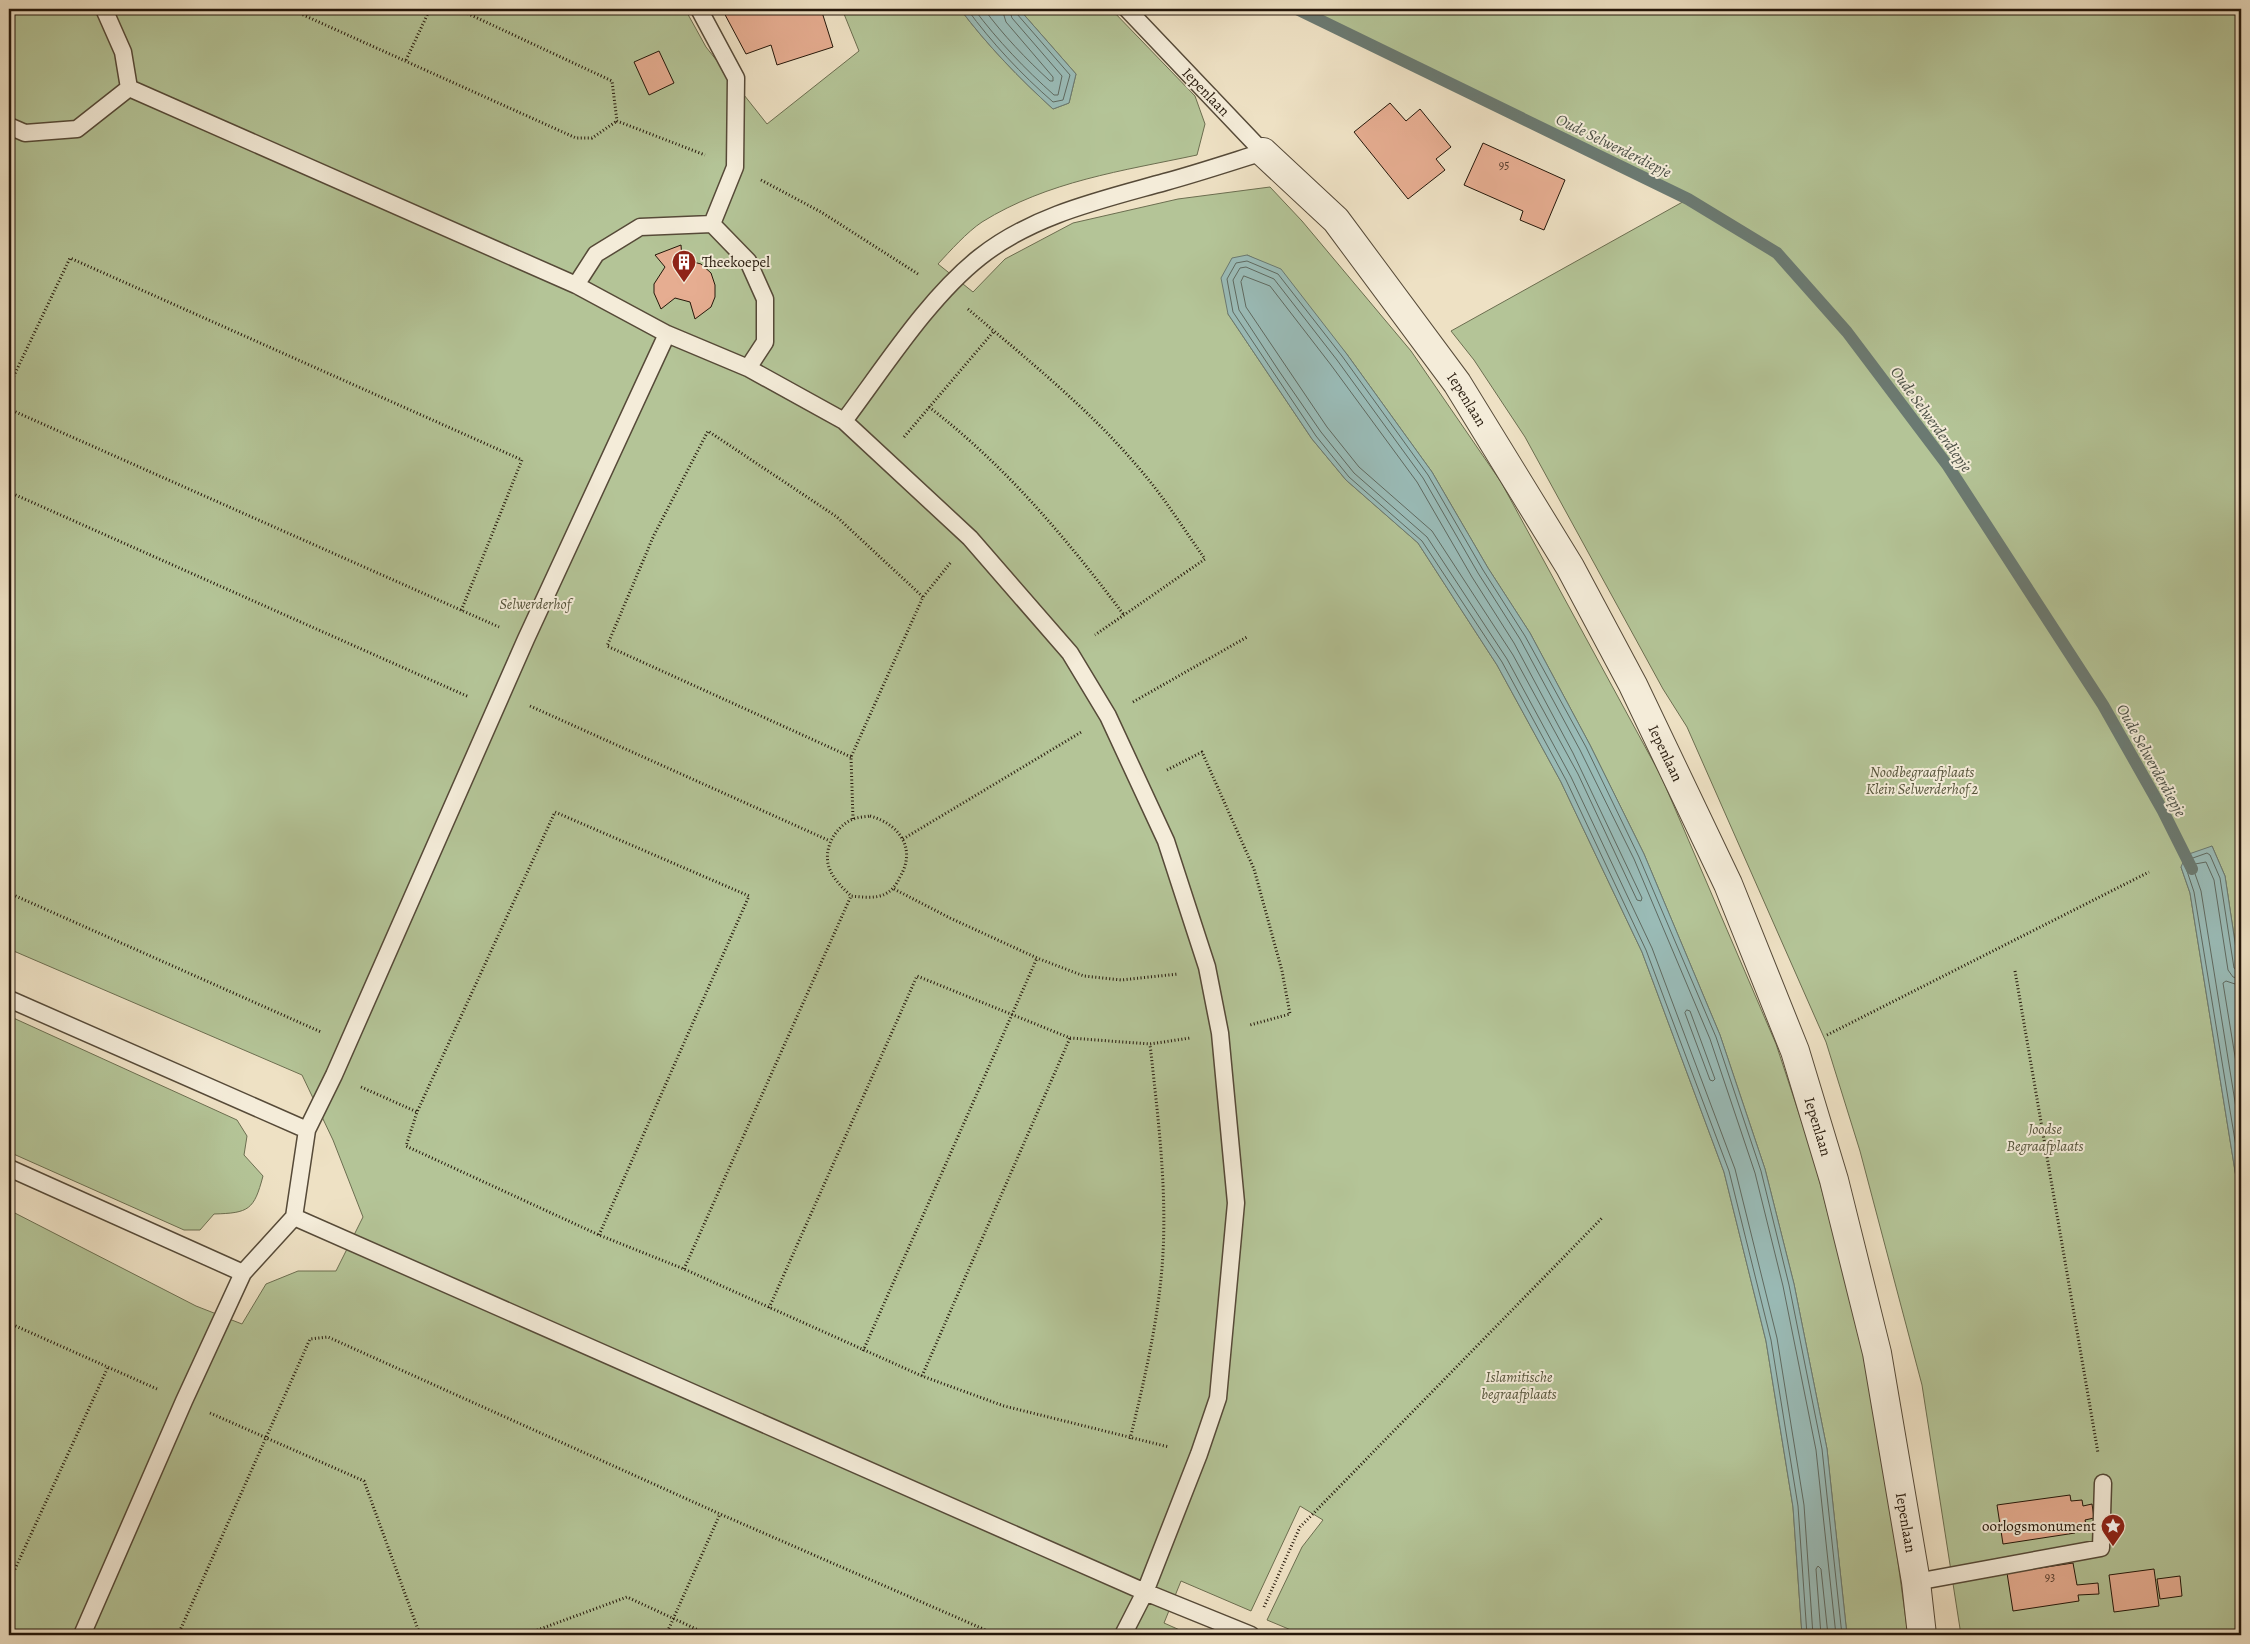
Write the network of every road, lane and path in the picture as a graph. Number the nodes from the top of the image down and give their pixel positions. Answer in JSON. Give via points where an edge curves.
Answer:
{"nodes":[{"id":1,"x":104,"y":9,"type":"edge"},
{"id":2,"x":290,"y":9,"type":"edge"},
{"id":3,"x":430,"y":9,"type":"edge"},
{"id":4,"x":699,"y":9,"type":"edge"},
{"id":5,"x":1127,"y":9,"type":"edge"},
{"id":6,"x":406,"y":60,"type":"junction"},
{"id":7,"x":129,"y":88,"type":"junction"},
{"id":8,"x":617,"y":121,"type":"dead end"},
{"id":9,"x":9,"y":126,"type":"edge"},
{"id":10,"x":1263,"y":152,"type":"junction"},
{"id":11,"x":712,"y":224,"type":"junction"},
{"id":12,"x":576,"y":285,"type":"junction"},
{"id":13,"x":994,"y":331,"type":"dead end"},
{"id":14,"x":667,"y":334,"type":"junction"},
{"id":15,"x":748,"y":368,"type":"junction"},
{"id":16,"x":9,"y":386,"type":"edge"},
{"id":17,"x":929,"y":407,"type":"junction"},
{"id":18,"x":9,"y":409,"type":"edge"},
{"id":19,"x":844,"y":421,"type":"junction"},
{"id":20,"x":886,"y":459,"type":"junction"},
{"id":21,"x":9,"y":492,"type":"edge"},
{"id":22,"x":970,"y":538,"type":"junction"},
{"id":23,"x":923,"y":597,"type":"junction"},
{"id":24,"x":461,"y":610,"type":"junction"},
{"id":25,"x":1124,"y":615,"type":"dead end"},
{"id":26,"x":1247,"y":637,"type":"dead end"},
{"id":27,"x":526,"y":639,"type":"junction"},
{"id":28,"x":503,"y":694,"type":"junction"},
{"id":29,"x":496,"y":710,"type":"junction"},
{"id":30,"x":1108,"y":716,"type":"junction"},
{"id":31,"x":851,"y":757,"type":"junction"},
{"id":32,"x":1139,"y":783,"type":"junction"},
{"id":33,"x":853,"y":819,"type":"junction"},
{"id":34,"x":903,"y":839,"type":"junction"},
{"id":35,"x":830,"y":841,"type":"junction"},
{"id":36,"x":2149,"y":872,"type":"dead end"},
{"id":37,"x":894,"y":889,"type":"junction"},
{"id":38,"x":9,"y":893,"type":"edge"},
{"id":39,"x":851,"y":896,"type":"junction"},
{"id":40,"x":1037,"y":958,"type":"junction"},
{"id":41,"x":1207,"y":967,"type":"junction"},
{"id":42,"x":2015,"y":971,"type":"dead end"},
{"id":43,"x":9,"y":999,"type":"edge"},
{"id":44,"x":1012,"y":1016,"type":"junction"},
{"id":45,"x":1220,"y":1033,"type":"junction"},
{"id":46,"x":1070,"y":1038,"type":"junction"},
{"id":47,"x":348,"y":1043,"type":"junction"},
{"id":48,"x":1150,"y":1044,"type":"junction"},
{"id":49,"x":1795,"y":1051,"type":"junction"},
{"id":50,"x":334,"y":1075,"type":"junction"},
{"id":51,"x":417,"y":1112,"type":"junction"},
{"id":52,"x":307,"y":1130,"type":"junction"},
{"id":53,"x":9,"y":1168,"type":"edge"},
{"id":54,"x":294,"y":1217,"type":"junction"},
{"id":55,"x":1602,"y":1218,"type":"dead end"},
{"id":56,"x":599,"y":1235,"type":"junction"},
{"id":57,"x":684,"y":1269,"type":"junction"},
{"id":58,"x":244,"y":1273,"type":"junction"},
{"id":59,"x":769,"y":1308,"type":"junction"},
{"id":60,"x":9,"y":1323,"type":"edge"},
{"id":61,"x":863,"y":1351,"type":"junction"},
{"id":62,"x":108,"y":1368,"type":"junction"},
{"id":63,"x":922,"y":1376,"type":"junction"},
{"id":64,"x":184,"y":1401,"type":"junction"},
{"id":65,"x":266,"y":1439,"type":"junction"},
{"id":66,"x":1130,"y":1439,"type":"junction"},
{"id":67,"x":1199,"y":1454,"type":"junction"},
{"id":68,"x":2103,"y":1483,"type":"joint"},
{"id":69,"x":720,"y":1514,"type":"junction"},
{"id":70,"x":9,"y":1582,"type":"edge"},
{"id":71,"x":1916,"y":1582,"type":"junction"},
{"id":72,"x":1144,"y":1592,"type":"junction"},
{"id":73,"x":1264,"y":1608,"type":"dead end"},
{"id":74,"x":674,"y":1618,"type":"junction"},
{"id":75,"x":82,"y":1635,"type":"edge"},
{"id":76,"x":178,"y":1635,"type":"edge"},
{"id":77,"x":420,"y":1635,"type":"edge"},
{"id":78,"x":524,"y":1635,"type":"edge"},
{"id":79,"x":666,"y":1635,"type":"edge"},
{"id":80,"x":710,"y":1635,"type":"edge"},
{"id":81,"x":997,"y":1635,"type":"edge"},
{"id":82,"x":1123,"y":1635,"type":"edge"},
{"id":83,"x":1251,"y":1635,"type":"edge"},
{"id":84,"x":1922,"y":1635,"type":"edge"}],
"edges":[{"from":1,"to":7,"type":"lane","via":[[123,52]]},
{"from":2,"to":6,"type":"path"},
{"from":3,"to":6,"type":"path"},
{"from":4,"to":11,"type":"lane","via":[[736,78],[735,167]]},
{"from":5,"to":10,"type":"lane","name":"Iepenlaan"},
{"from":6,"to":8,"type":"path","via":[[576,138],[592,138]]},
{"from":7,"to":9,"type":"lane","via":[[77,129],[24,133]]},
{"from":7,"to":12,"type":"lane"},
{"from":10,"to":19,"type":"lane","via":[[1068,208],[980,256],[945,288]]},
{"from":10,"to":49,"type":"street","name":"Iepenlaan","via":[[1336,220],[1457,383],[1570,567],[1633,685],[1728,884]]},
{"from":11,"to":12,"type":"lane","via":[[640,227],[596,254]]},
{"from":11,"to":15,"type":"lane","via":[[748,261],[765,299],[765,342]]},
{"from":12,"to":14,"type":"lane"},
{"from":13,"to":17,"type":"path"},
{"from":14,"to":15,"type":"lane"},
{"from":14,"to":27,"type":"lane"},
{"from":15,"to":19,"type":"lane"},
{"from":16,"to":24,"type":"path","via":[[70,258],[522,460]]},
{"from":17,"to":20,"type":"path"},
{"from":17,"to":25,"type":"path","via":[[1001,468],[1040,509]]},
{"from":18,"to":24,"type":"path"},
{"from":19,"to":20,"type":"lane"},
{"from":20,"to":22,"type":"lane"},
{"from":21,"to":29,"type":"path"},
{"from":22,"to":23,"type":"path"},
{"from":22,"to":30,"type":"lane","via":[[1070,653]]},
{"from":23,"to":31,"type":"path"},
{"from":23,"to":31,"type":"path","via":[[837,517],[708,431],[654,535],[607,646]]},
{"from":24,"to":27,"type":"path"},
{"from":26,"to":30,"type":"path"},
{"from":27,"to":28,"type":"lane"},
{"from":28,"to":29,"type":"lane"},
{"from":28,"to":35,"type":"path"},
{"from":29,"to":47,"type":"lane"},
{"from":30,"to":32,"type":"lane"},
{"from":30,"to":34,"type":"path"},
{"from":31,"to":33,"type":"path"},
{"from":32,"to":41,"type":"lane","via":[[1166,841]]},
{"from":32,"to":45,"type":"path","via":[[1202,752],[1254,869],[1290,1014]]},
{"from":33,"to":34,"type":"path","via":[[870,816],[885,820]]},
{"from":33,"to":35,"type":"path","via":[[840,827]]},
{"from":34,"to":37,"type":"path","via":[[907,859]]},
{"from":35,"to":39,"type":"path","via":[[827,856],[830,871]]},
{"from":36,"to":49,"type":"path"},
{"from":37,"to":39,"type":"path","via":[[883,895]]},
{"from":37,"to":40,"type":"path"},
{"from":38,"to":47,"type":"path"},
{"from":39,"to":57,"type":"path"},
{"from":40,"to":41,"type":"path","via":[[1084,976],[1121,980],[1171,976]]},
{"from":40,"to":44,"type":"path"},
{"from":41,"to":45,"type":"lane"},
{"from":42,"to":68,"type":"path"},
{"from":43,"to":52,"type":"lane"},
{"from":44,"to":46,"type":"path"},
{"from":44,"to":59,"type":"path","via":[[917,976]]},
{"from":44,"to":61,"type":"path"},
{"from":45,"to":48,"type":"path"},
{"from":45,"to":67,"type":"lane","via":[[1236,1203],[1218,1398]]},
{"from":46,"to":48,"type":"path"},
{"from":46,"to":63,"type":"path"},
{"from":47,"to":50,"type":"lane"},
{"from":48,"to":66,"type":"path","via":[[1164,1198],[1162,1267],[1150,1357]]},
{"from":49,"to":71,"type":"street","name":"Iepenlaan","via":[[1834,1180],[1878,1354]]},
{"from":50,"to":51,"type":"path"},
{"from":50,"to":52,"type":"lane"},
{"from":51,"to":56,"type":"path","via":[[406,1146]]},
{"from":51,"to":56,"type":"path","via":[[555,812],[749,896]]},
{"from":52,"to":54,"type":"lane"},
{"from":53,"to":58,"type":"lane"},
{"from":54,"to":58,"type":"lane"},
{"from":54,"to":72,"type":"lane"},
{"from":55,"to":73,"type":"path","via":[[1300,1527]]},
{"from":56,"to":57,"type":"path"},
{"from":57,"to":59,"type":"path"},
{"from":58,"to":64,"type":"lane"},
{"from":59,"to":61,"type":"path"},
{"from":60,"to":62,"type":"path"},
{"from":61,"to":63,"type":"path"},
{"from":62,"to":64,"type":"path"},
{"from":62,"to":70,"type":"path"},
{"from":63,"to":66,"type":"path","via":[[1004,1406]]},
{"from":64,"to":65,"type":"path"},
{"from":64,"to":75,"type":"lane"},
{"from":65,"to":69,"type":"path","via":[[310,1339],[328,1337]]},
{"from":65,"to":76,"type":"path"},
{"from":65,"to":77,"type":"path","via":[[364,1481]]},
{"from":66,"to":67,"type":"path"},
{"from":67,"to":72,"type":"lane"},
{"from":68,"to":71,"type":"lane","via":[[2101,1548]]},
{"from":69,"to":74,"type":"path"},
{"from":69,"to":81,"type":"path"},
{"from":71,"to":84,"type":"street","name":"Iepenlaan"},
{"from":72,"to":82,"type":"lane"},
{"from":72,"to":83,"type":"lane"},
{"from":74,"to":78,"type":"path","via":[[627,1597]]},
{"from":74,"to":79,"type":"path"},
{"from":74,"to":80,"type":"path"}]}
